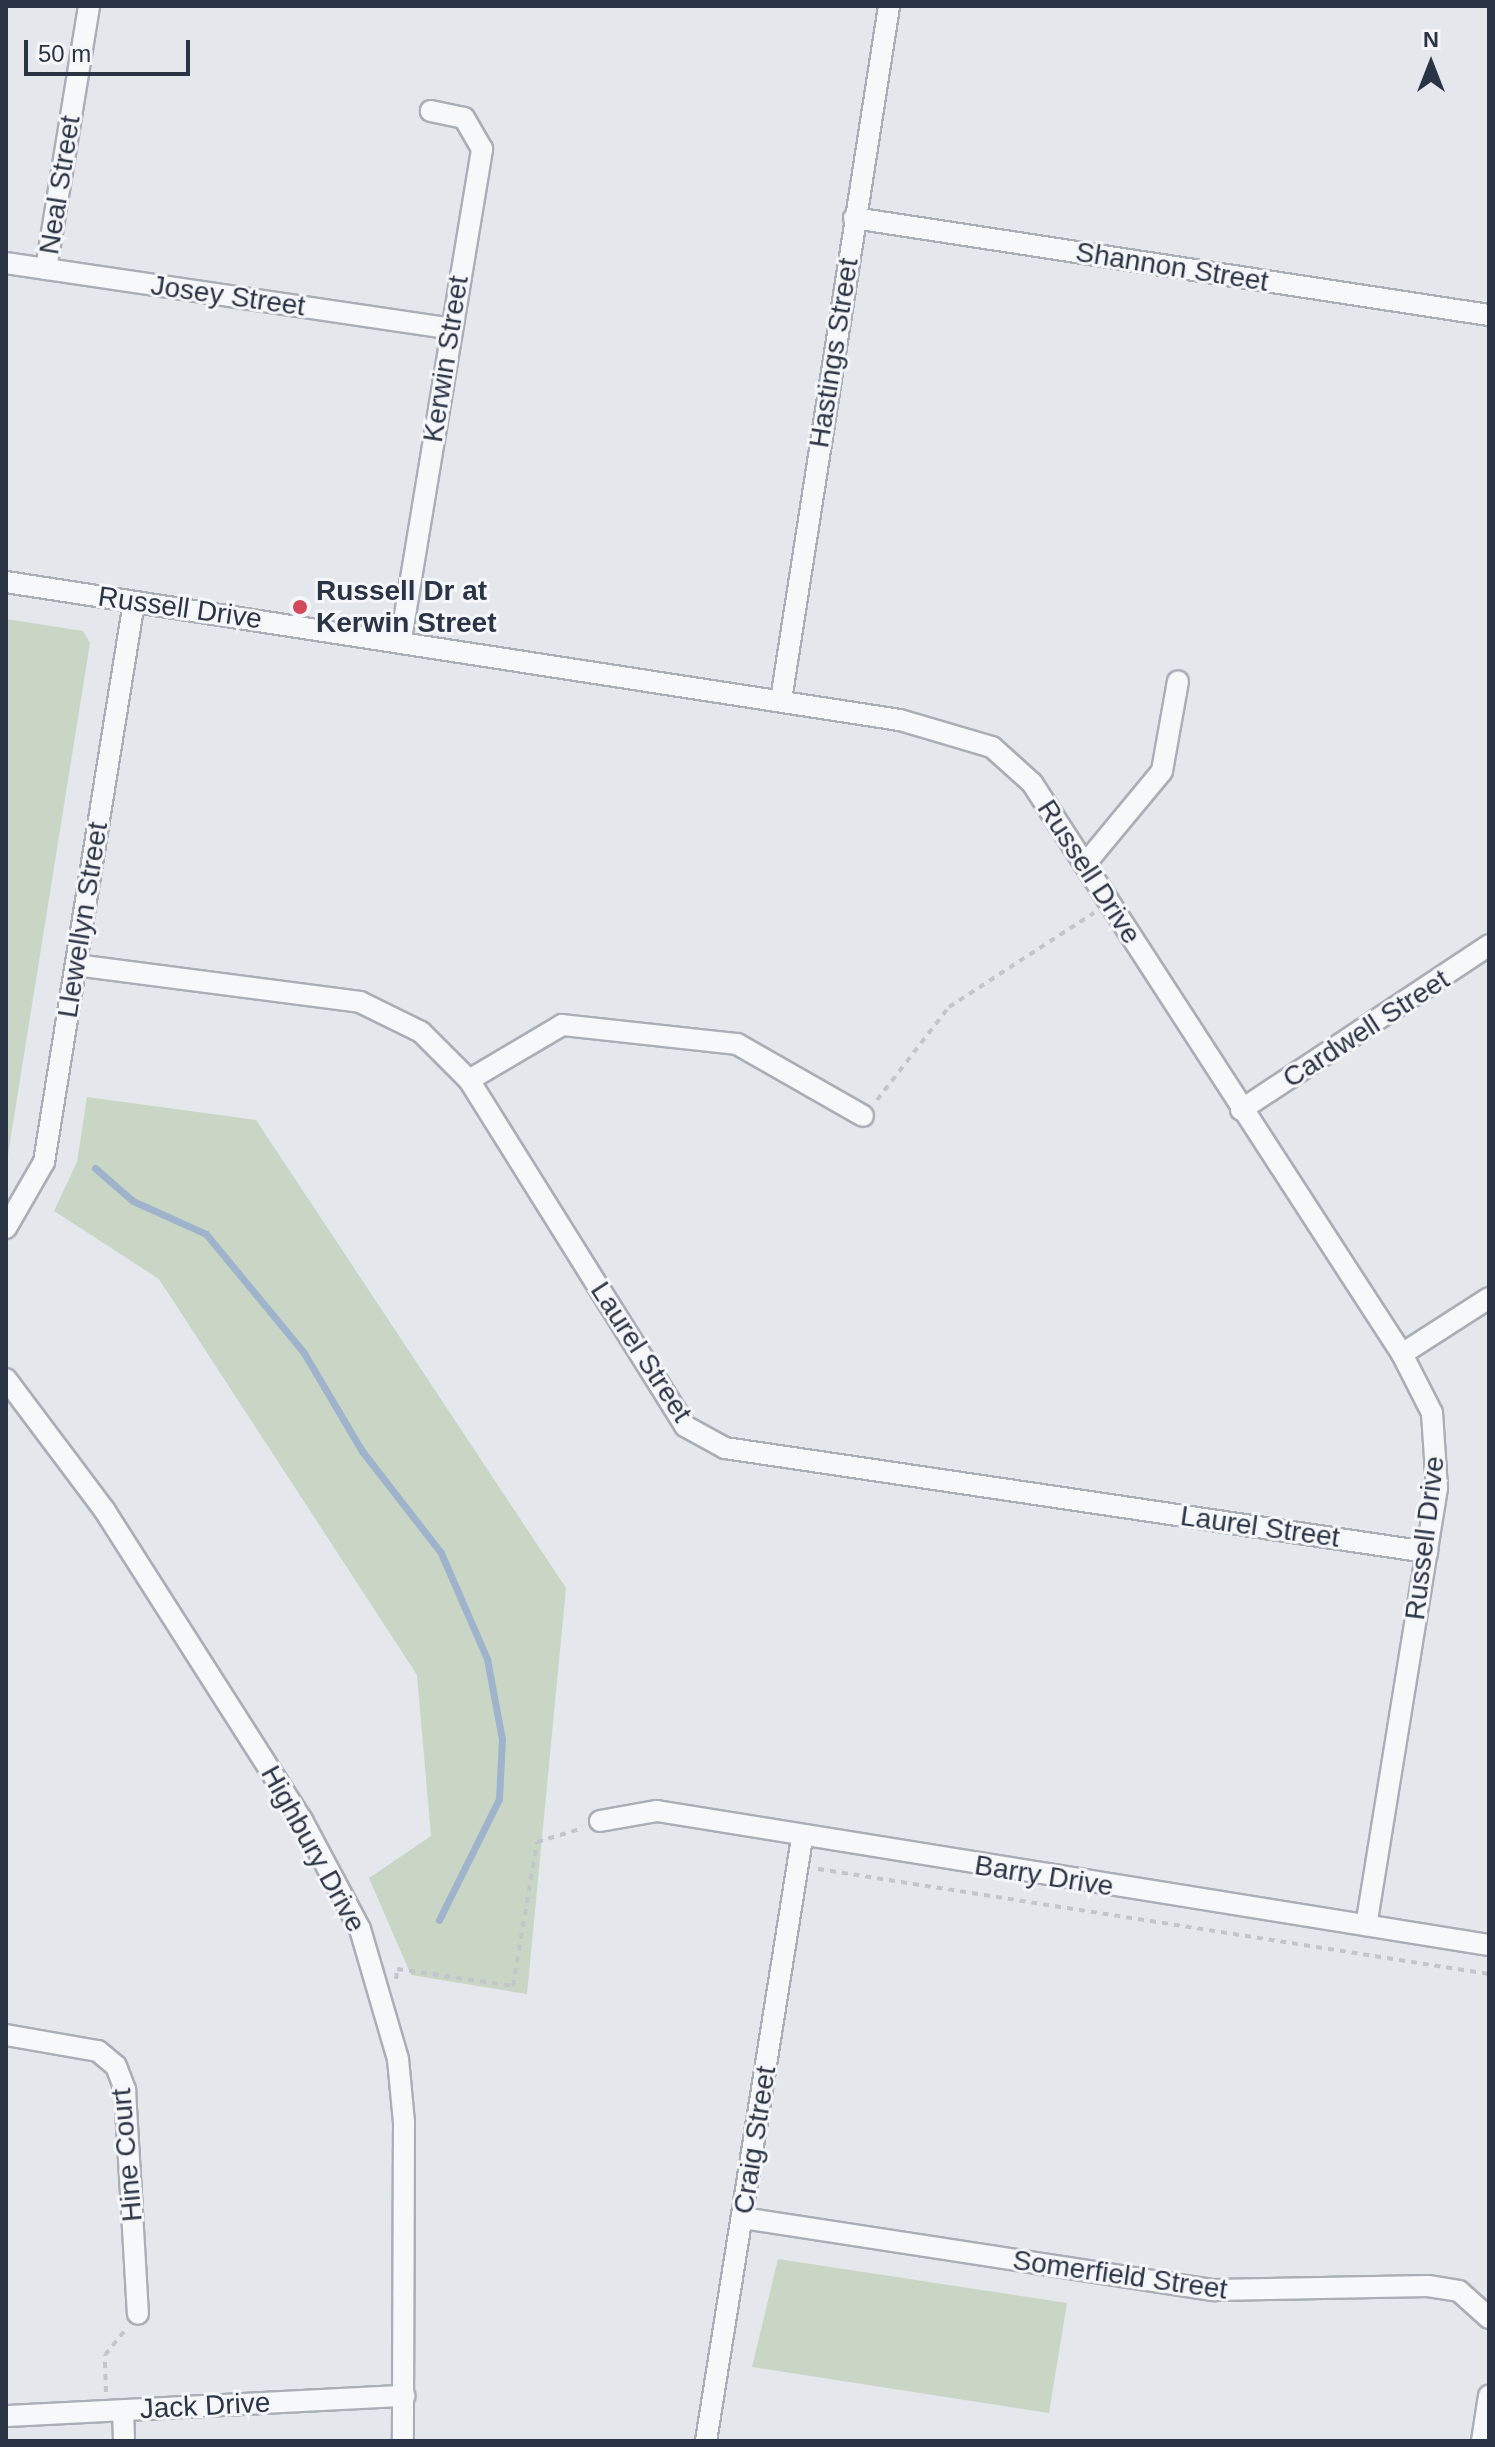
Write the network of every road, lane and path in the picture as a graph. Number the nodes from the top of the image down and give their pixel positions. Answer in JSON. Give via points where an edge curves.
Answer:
{"nodes":[{"id":1,"x":89,"y":6,"type":"edge"},
{"id":2,"x":889,"y":6,"type":"edge"},
{"id":3,"x":431,"y":111,"type":"dead end"},
{"id":4,"x":854,"y":218,"type":"junction"},
{"id":5,"x":6,"y":263,"type":"edge"},
{"id":6,"x":46,"y":269,"type":"junction"},
{"id":7,"x":1489,"y":315,"type":"edge"},
{"id":8,"x":451,"y":329,"type":"junction"},
{"id":9,"x":6,"y":582,"type":"edge"},
{"id":10,"x":134,"y":602,"type":"junction"},
{"id":11,"x":401,"y":639,"type":"junction"},
{"id":12,"x":1178,"y":681,"type":"dead end"},
{"id":13,"x":781,"y":700,"type":"junction"},
{"id":14,"x":1086,"y":863,"type":"junction"},
{"id":15,"x":1109,"y":902,"type":"junction"},
{"id":16,"x":1489,"y":945,"type":"edge"},
{"id":17,"x":76,"y":965,"type":"junction"},
{"id":18,"x":469,"y":1080,"type":"junction"},
{"id":19,"x":1241,"y":1110,"type":"junction"},
{"id":20,"x":863,"y":1116,"type":"joint"},
{"id":21,"x":6,"y":1228,"type":"edge"},
{"id":22,"x":1489,"y":1298,"type":"edge"},
{"id":23,"x":1402,"y":1354,"type":"junction"},
{"id":24,"x":6,"y":1379,"type":"edge"},
{"id":25,"x":1427,"y":1552,"type":"junction"},
{"id":26,"x":600,"y":1821,"type":"joint"},
{"id":27,"x":802,"y":1838,"type":"junction"},
{"id":28,"x":818,"y":1869,"type":"dead end"},
{"id":29,"x":1366,"y":1925,"type":"junction"},
{"id":30,"x":1489,"y":1945,"type":"edge"},
{"id":31,"x":1489,"y":1974,"type":"edge"},
{"id":32,"x":392,"y":1980,"type":"dead end"},
{"id":33,"x":6,"y":2035,"type":"edge"},
{"id":34,"x":742,"y":2218,"type":"junction"},
{"id":35,"x":138,"y":2314,"type":"joint"},
{"id":36,"x":1489,"y":2318,"type":"edge"},
{"id":37,"x":404,"y":2396,"type":"junction"},
{"id":38,"x":1489,"y":2396,"type":"edge"},
{"id":39,"x":114,"y":2411,"type":"junction"},
{"id":40,"x":6,"y":2416,"type":"edge"},
{"id":41,"x":124,"y":2441,"type":"edge"},
{"id":42,"x":403,"y":2441,"type":"edge"},
{"id":43,"x":706,"y":2441,"type":"edge"},
{"id":44,"x":1482,"y":2441,"type":"edge"}],
"edges":[{"from":1,"to":6,"type":"street","name":"Neal Street"},
{"from":2,"to":4,"type":"street","name":"Hastings Street"},
{"from":3,"to":8,"type":"street","name":"Kerwin Street","via":[[464,118],[482,149]]},
{"from":4,"to":7,"type":"street","name":"Shannon Street"},
{"from":4,"to":13,"type":"street","name":"Hastings Street"},
{"from":5,"to":6,"type":"street","name":"Josey Street"},
{"from":6,"to":8,"type":"street","name":"Josey Street"},
{"from":8,"to":11,"type":"street","name":"Kerwin Street"},
{"from":9,"to":10,"type":"street","name":"Russell Drive"},
{"from":10,"to":11,"type":"street","name":"Russell Drive"},
{"from":10,"to":17,"type":"street","name":"Llewellyn Street"},
{"from":11,"to":13,"type":"street","name":"Russell Drive"},
{"from":12,"to":14,"type":"street","via":[[1162,771]]},
{"from":13,"to":14,"type":"street","name":"Russell Drive","via":[[936,728],[992,747],[1032,783]]},
{"from":14,"to":15,"type":"street","name":"Russell Drive"},
{"from":15,"to":19,"type":"street","name":"Russell Drive"},
{"from":15,"to":20,"type":"path","via":[[949,1007]]},
{"from":16,"to":19,"type":"street","name":"Cardwell Street"},
{"from":17,"to":18,"type":"street","name":"Laurel Street","via":[[360,1002],[421,1032]]},
{"from":17,"to":21,"type":"street","name":"Llewellyn Street","via":[[44,1162]]},
{"from":18,"to":20,"type":"street","via":[[562,1025],[737,1044]]},
{"from":18,"to":25,"type":"street","name":"Laurel Street","via":[[685,1426],[725,1448]]},
{"from":19,"to":23,"type":"street","name":"Russell Drive"},
{"from":22,"to":23,"type":"street"},
{"from":23,"to":25,"type":"street","name":"Russell Drive","via":[[1432,1413],[1439,1451]]},
{"from":24,"to":37,"type":"street","name":"Highbury Drive","via":[[105,1511],[302,1820],[360,1929],[401,2091]]},
{"from":25,"to":29,"type":"street","name":"Russell Drive"},
{"from":26,"to":27,"type":"street","name":"Barry Drive","via":[[657,1811]]},
{"from":26,"to":32,"type":"path","via":[[537,1842],[513,1986],[397,1969]]},
{"from":27,"to":29,"type":"street","name":"Barry Drive"},
{"from":27,"to":34,"type":"street","name":"Craig Street"},
{"from":28,"to":31,"type":"path"},
{"from":29,"to":30,"type":"street","name":"Barry Drive"},
{"from":33,"to":35,"type":"street","name":"Hine Court","via":[[98,2051],[116,2066],[125,2090]]},
{"from":34,"to":36,"type":"street","name":"Somerfield Street","via":[[1215,2290],[1428,2286],[1459,2291]]},
{"from":34,"to":43,"type":"street","name":"Craig Street"},
{"from":35,"to":39,"type":"path","via":[[105,2355]]},
{"from":37,"to":39,"type":"street","name":"Jack Drive"},
{"from":37,"to":42,"type":"street","name":"Highbury Drive"},
{"from":38,"to":44,"type":"street"},
{"from":39,"to":40,"type":"street","name":"Jack Drive"},
{"from":39,"to":41,"type":"street"}]}
